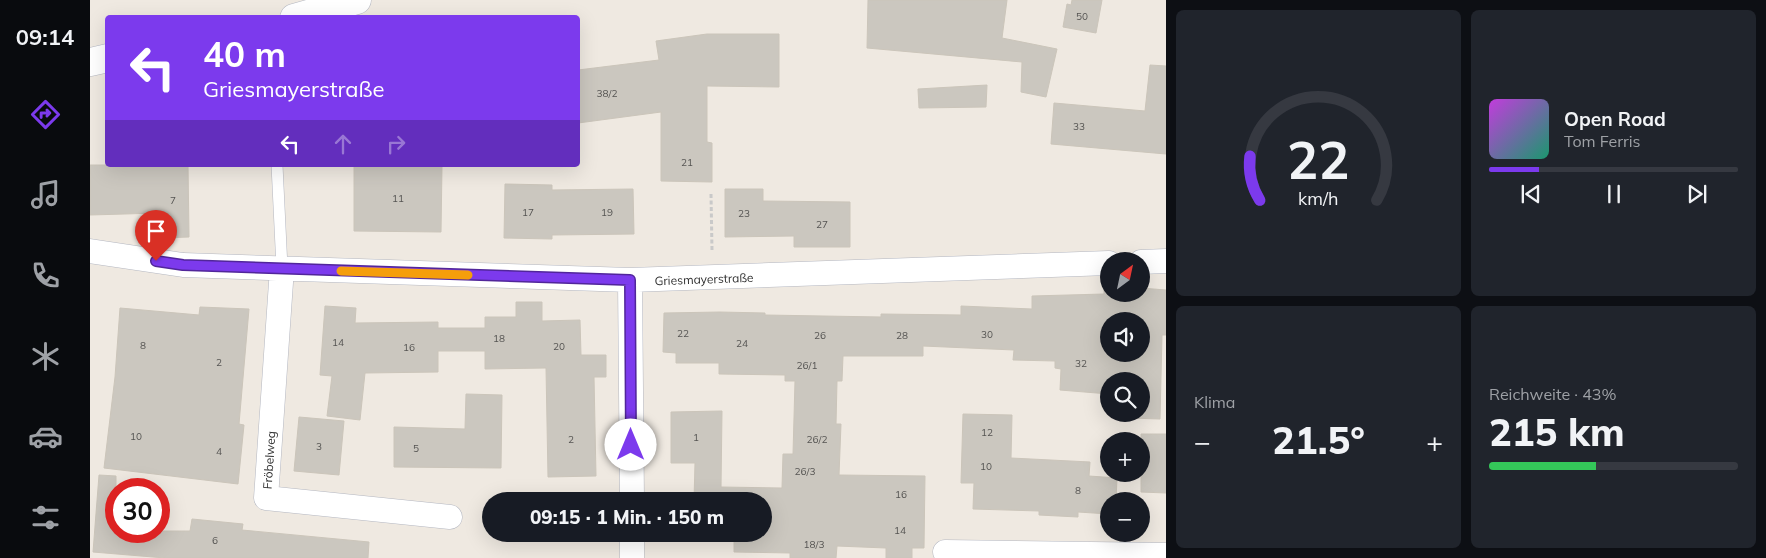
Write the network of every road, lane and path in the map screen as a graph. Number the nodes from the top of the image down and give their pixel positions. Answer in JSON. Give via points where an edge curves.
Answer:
{"nodes":[{"id":1,"x":357,"y":0,"type":"edge"},
{"id":2,"x":304,"y":15,"type":"edge"},
{"id":3,"x":105,"y":59,"type":"edge"},
{"id":4,"x":90,"y":62,"type":"edge"},
{"id":5,"x":277,"y":167,"type":"edge"},
{"id":6,"x":711,"y":194,"type":"dead end"},
{"id":7,"x":90,"y":251,"type":"edge"},
{"id":8,"x":1166,"y":261,"type":"edge"},
{"id":9,"x":1150,"y":262,"type":"edge"},
{"id":10,"x":1100,"y":263,"type":"edge"},
{"id":11,"x":282,"y":268,"type":"junction"},
{"id":12,"x":713,"y":278,"type":"junction"},
{"id":13,"x":630,"y":280,"type":"junction"},
{"id":14,"x":632,"y":492,"type":"edge"},
{"id":15,"x":450,"y":518,"type":"dead end"},
{"id":16,"x":632,"y":542,"type":"edge"},
{"id":17,"x":945,"y":552,"type":"dead end"},
{"id":18,"x":1166,"y":555,"type":"edge"},
{"id":19,"x":632,"y":558,"type":"edge"}],
"edges":[{"from":1,"to":2,"type":"street"},
{"from":3,"to":4,"type":"street"},
{"from":5,"to":11,"type":"lane"},
{"from":6,"to":12,"type":"path"},
{"from":7,"to":11,"type":"street","name":"Griesmayerstraße","via":[[183,265]]},
{"from":8,"to":9,"type":"street"},
{"from":10,"to":12,"type":"street","name":"Griesmayerstraße"},
{"from":11,"to":13,"type":"street","name":"Griesmayerstraße"},
{"from":11,"to":15,"type":"street","name":"Fröbelweg","via":[[266,498]]},
{"from":12,"to":13,"type":"street","name":"Griesmayerstraße"},
{"from":13,"to":14,"type":"street"},
{"from":16,"to":19,"type":"street"},
{"from":17,"to":18,"type":"street"}]}
